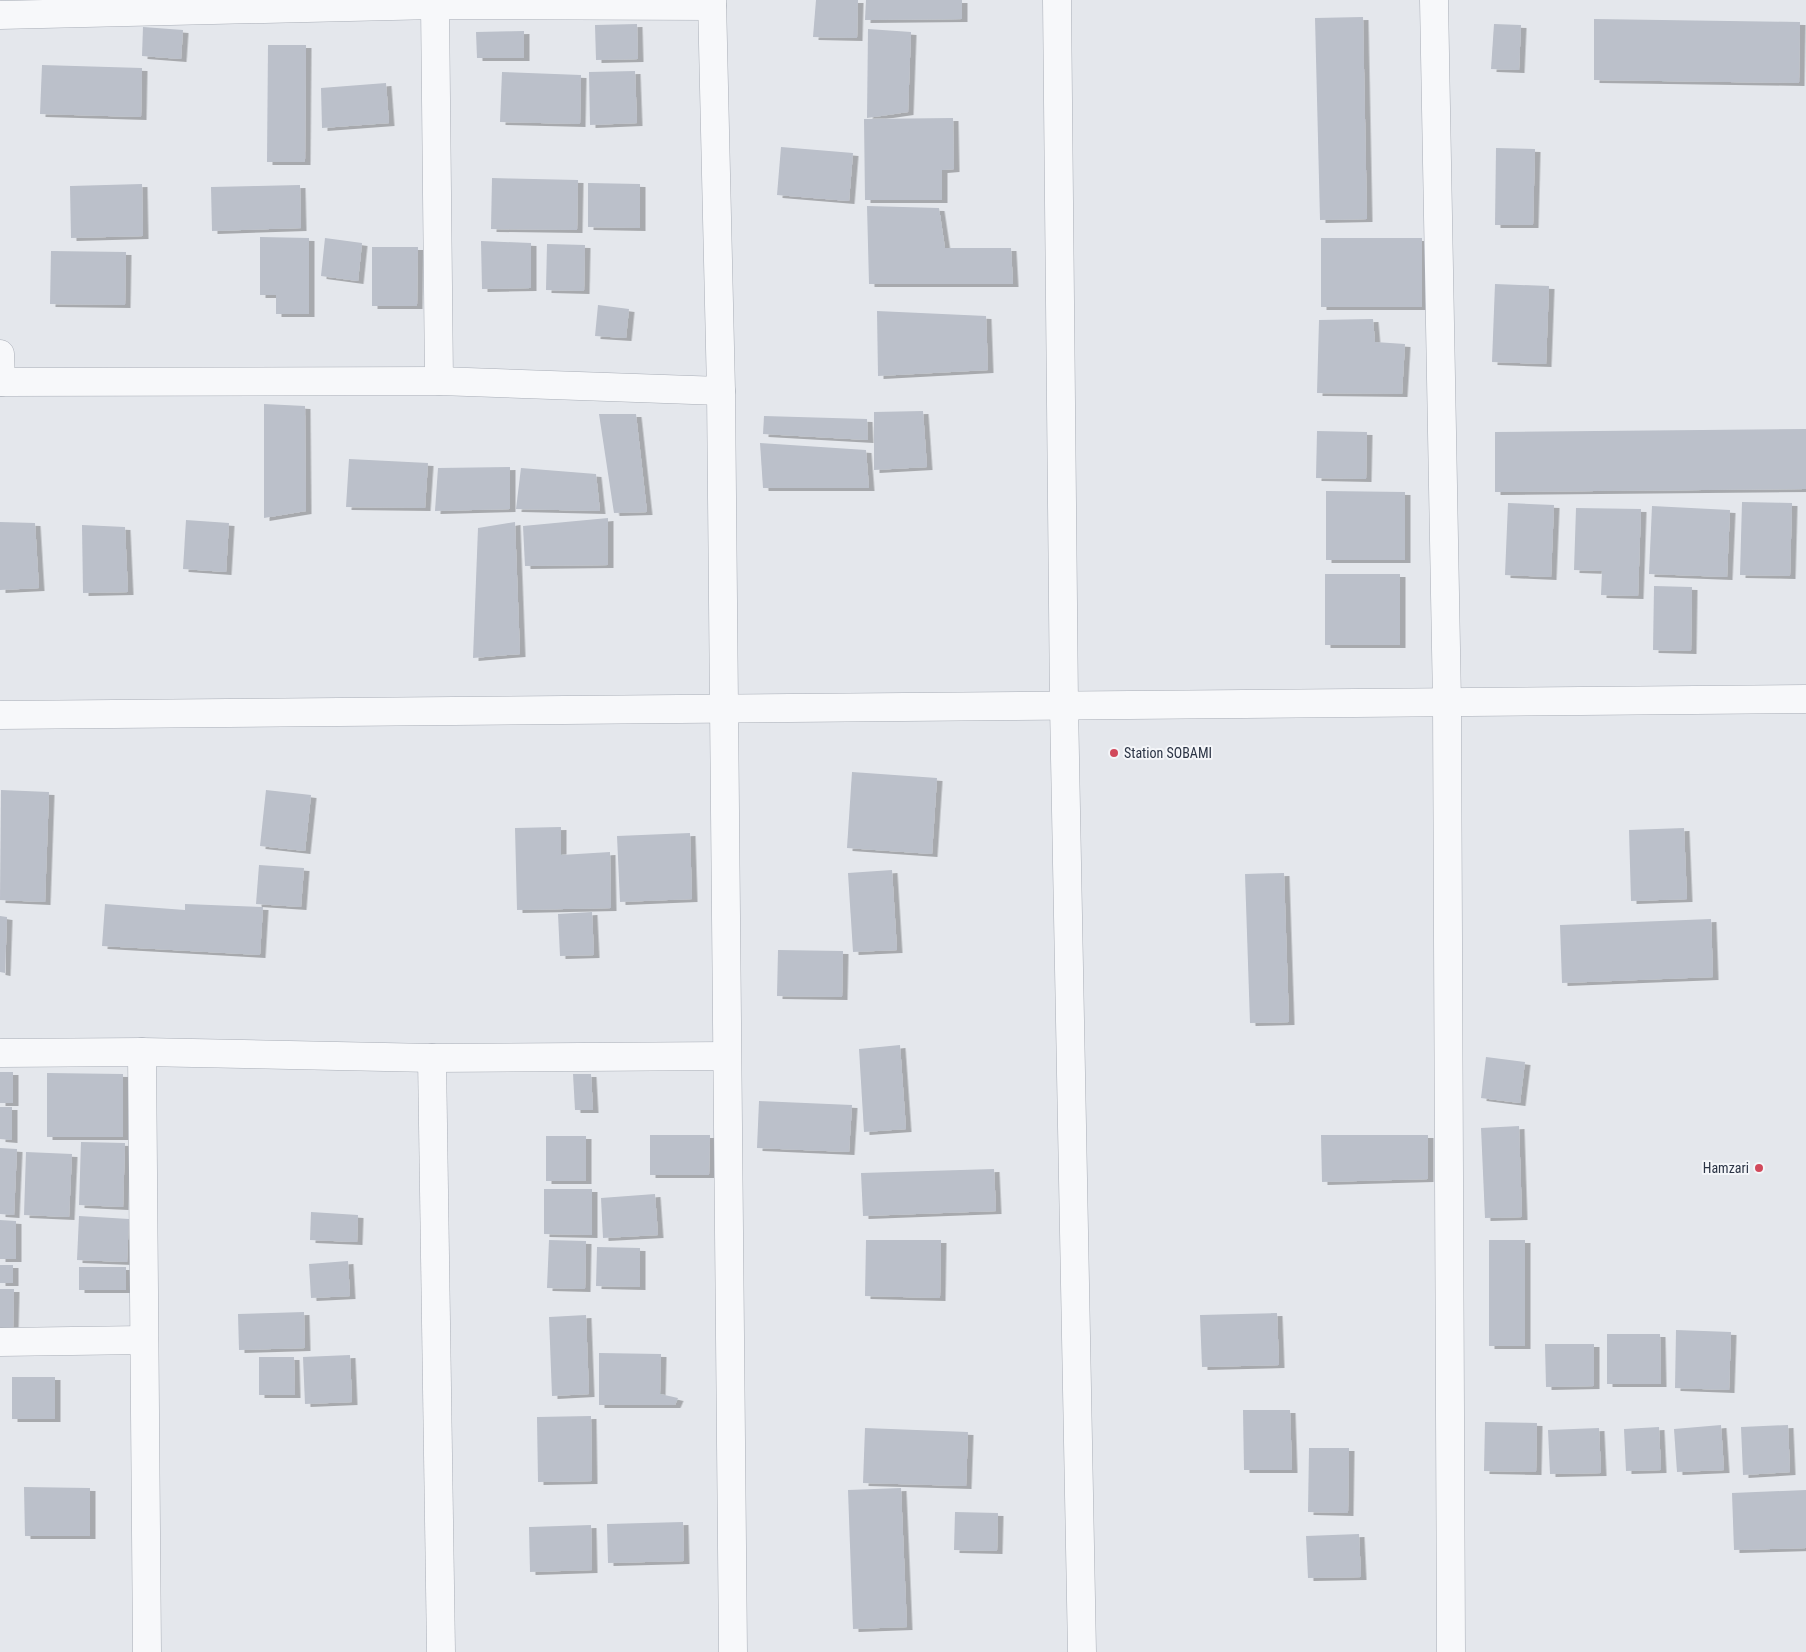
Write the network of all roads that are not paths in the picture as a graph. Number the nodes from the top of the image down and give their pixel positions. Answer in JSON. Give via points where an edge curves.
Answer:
{"nodes":[{"id":1,"x":1057,"y":0,"type":"edge"},
{"id":2,"x":1434,"y":0,"type":"edge"},
{"id":3,"x":712,"y":3,"type":"edge"},
{"id":4,"x":435,"y":5,"type":"junction"},
{"id":5,"x":0,"y":15,"type":"edge"},
{"id":6,"x":0,"y":354,"type":"edge"},
{"id":7,"x":0,"y":382,"type":"edge"},
{"id":8,"x":439,"y":382,"type":"junction"},
{"id":9,"x":721,"y":391,"type":"junction"},
{"id":10,"x":1806,"y":699,"type":"edge"},
{"id":11,"x":1447,"y":702,"type":"junction"},
{"id":12,"x":1064,"y":705,"type":"junction"},
{"id":13,"x":723,"y":708,"type":"junction"},
{"id":14,"x":0,"y":715,"type":"edge"},
{"id":15,"x":142,"y":1052,"type":"junction"},
{"id":16,"x":0,"y":1053,"type":"edge"},
{"id":17,"x":726,"y":1056,"type":"junction"},
{"id":18,"x":432,"y":1058,"type":"junction"},
{"id":19,"x":144,"y":1340,"type":"junction"},
{"id":20,"x":0,"y":1342,"type":"edge"},
{"id":21,"x":147,"y":1652,"type":"edge"},
{"id":22,"x":441,"y":1652,"type":"edge"},
{"id":23,"x":733,"y":1652,"type":"edge"},
{"id":24,"x":1082,"y":1652,"type":"edge"},
{"id":25,"x":1451,"y":1652,"type":"edge"}],
"edges":[{"from":1,"to":12,"type":"street"},
{"from":2,"to":11,"type":"street"},
{"from":3,"to":4,"type":"street"},
{"from":3,"to":9,"type":"street"},
{"from":4,"to":5,"type":"street"},
{"from":4,"to":8,"type":"street"},
{"from":6,"to":7,"type":"street"},
{"from":7,"to":8,"type":"street"},
{"from":8,"to":9,"type":"street"},
{"from":9,"to":13,"type":"street"},
{"from":10,"to":11,"type":"street"},
{"from":11,"to":12,"type":"street"},
{"from":11,"to":25,"type":"street"},
{"from":12,"to":13,"type":"street"},
{"from":12,"to":24,"type":"street"},
{"from":13,"to":14,"type":"street"},
{"from":13,"to":17,"type":"street"},
{"from":15,"to":16,"type":"street"},
{"from":15,"to":18,"type":"street"},
{"from":15,"to":19,"type":"street"},
{"from":17,"to":18,"type":"street"},
{"from":17,"to":23,"type":"street"},
{"from":18,"to":22,"type":"street"},
{"from":19,"to":20,"type":"street"},
{"from":19,"to":21,"type":"street"}]}
